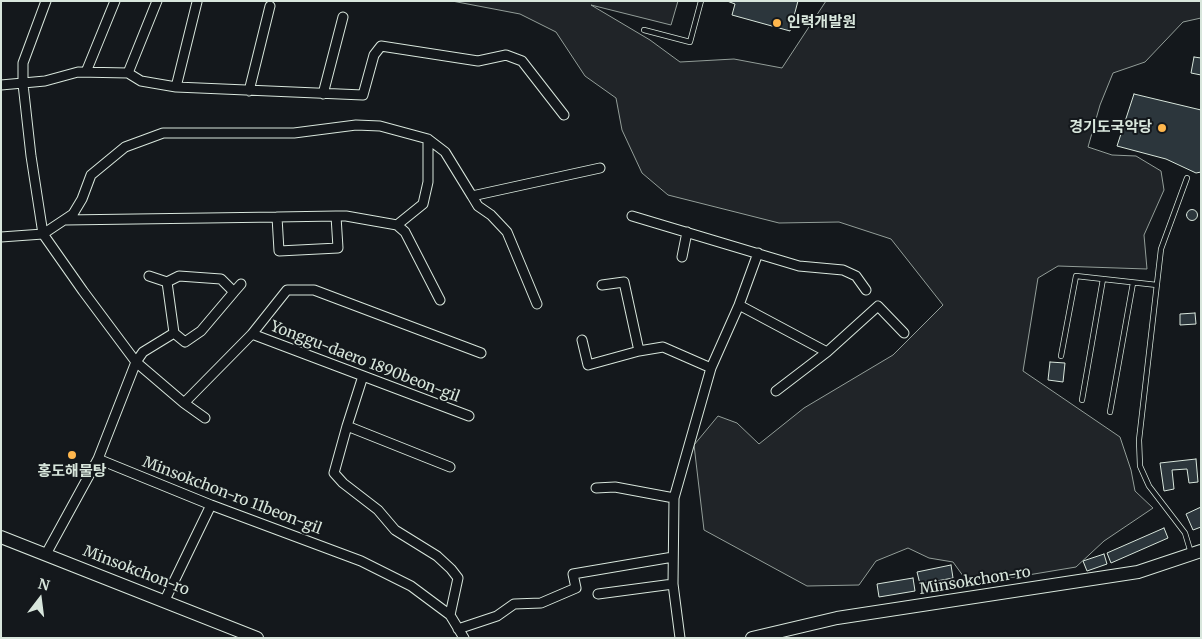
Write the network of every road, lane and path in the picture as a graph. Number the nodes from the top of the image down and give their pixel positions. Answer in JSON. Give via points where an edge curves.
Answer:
{"nodes":[{"id":1,"x":46,"y":1,"type":"edge"},
{"id":2,"x":115,"y":1,"type":"edge"},
{"id":3,"x":157,"y":1,"type":"edge"},
{"id":4,"x":702,"y":1,"type":"edge"},
{"id":5,"x":197,"y":2,"type":"edge"},
{"id":6,"x":270,"y":6,"type":"dead end"},
{"id":7,"x":343,"y":17,"type":"dead end"},
{"id":8,"x":644,"y":30,"type":"dead end"},
{"id":9,"x":86,"y":72,"type":"junction"},
{"id":10,"x":128,"y":73,"type":"junction"},
{"id":11,"x":23,"y":84,"type":"junction"},
{"id":12,"x":1,"y":85,"type":"edge"},
{"id":13,"x":176,"y":87,"type":"junction"},
{"id":14,"x":249,"y":91,"type":"junction"},
{"id":15,"x":323,"y":94,"type":"junction"},
{"id":16,"x":564,"y":115,"type":"dead end"},
{"id":17,"x":428,"y":140,"type":"junction"},
{"id":18,"x":600,"y":168,"type":"dead end"},
{"id":19,"x":1187,"y":178,"type":"dead end"},
{"id":20,"x":472,"y":196,"type":"junction"},
{"id":21,"x":336,"y":216,"type":"junction"},
{"id":22,"x":632,"y":216,"type":"dead end"},
{"id":23,"x":277,"y":217,"type":"junction"},
{"id":24,"x":63,"y":220,"type":"junction"},
{"id":25,"x":397,"y":225,"type":"junction"},
{"id":26,"x":687,"y":232,"type":"junction"},
{"id":27,"x":43,"y":234,"type":"junction"},
{"id":28,"x":1,"y":237,"type":"edge"},
{"id":29,"x":758,"y":253,"type":"junction"},
{"id":30,"x":682,"y":257,"type":"dead end"},
{"id":31,"x":149,"y":276,"type":"dead end"},
{"id":32,"x":1103,"y":279,"type":"junction"},
{"id":33,"x":167,"y":282,"type":"junction"},
{"id":34,"x":1133,"y":283,"type":"junction"},
{"id":35,"x":240,"y":284,"type":"dead end"},
{"id":36,"x":602,"y":285,"type":"dead end"},
{"id":37,"x":1157,"y":286,"type":"junction"},
{"id":38,"x":866,"y":290,"type":"dead end"},
{"id":39,"x":234,"y":292,"type":"junction"},
{"id":40,"x":440,"y":300,"type":"dead end"},
{"id":41,"x":537,"y":304,"type":"dead end"},
{"id":42,"x":739,"y":306,"type":"junction"},
{"id":43,"x":174,"y":333,"type":"junction"},
{"id":44,"x":904,"y":333,"type":"dead end"},
{"id":45,"x":252,"y":334,"type":"junction"},
{"id":46,"x":582,"y":340,"type":"dead end"},
{"id":47,"x":639,"y":351,"type":"junction"},
{"id":48,"x":827,"y":352,"type":"junction"},
{"id":49,"x":481,"y":353,"type":"dead end"},
{"id":50,"x":1062,"y":356,"type":"dead end"},
{"id":51,"x":136,"y":362,"type":"junction"},
{"id":52,"x":711,"y":368,"type":"junction"},
{"id":53,"x":362,"y":376,"type":"junction"},
{"id":54,"x":776,"y":390,"type":"dead end"},
{"id":55,"x":1082,"y":400,"type":"dead end"},
{"id":56,"x":184,"y":403,"type":"junction"},
{"id":57,"x":1110,"y":412,"type":"dead end"},
{"id":58,"x":469,"y":416,"type":"dead end"},
{"id":59,"x":205,"y":418,"type":"dead end"},
{"id":60,"x":347,"y":426,"type":"junction"},
{"id":61,"x":98,"y":459,"type":"junction"},
{"id":62,"x":450,"y":467,"type":"dead end"},
{"id":63,"x":596,"y":488,"type":"dead end"},
{"id":64,"x":674,"y":498,"type":"junction"},
{"id":65,"x":210,"y":505,"type":"junction"},
{"id":66,"x":1,"y":537,"type":"edge"},
{"id":67,"x":1196,"y":553,"type":"edge"},
{"id":68,"x":46,"y":554,"type":"junction"},
{"id":69,"x":673,"y":557,"type":"junction"},
{"id":70,"x":673,"y":584,"type":"junction"},
{"id":71,"x":598,"y":594,"type":"dead end"},
{"id":72,"x":165,"y":600,"type":"junction"},
{"id":73,"x":450,"y":615,"type":"junction"},
{"id":74,"x":458,"y":629,"type":"junction"},
{"id":75,"x":257,"y":638,"type":"edge"},
{"id":76,"x":464,"y":638,"type":"edge"},
{"id":77,"x":680,"y":638,"type":"edge"},
{"id":78,"x":752,"y":638,"type":"edge"}],
"edges":[{"from":1,"to":11,"type":"street","via":[[23,63]]},
{"from":2,"to":9,"type":"street"},
{"from":3,"to":10,"type":"street"},
{"from":4,"to":8,"type":"lane","via":[[690,42]]},
{"from":5,"to":13,"type":"street"},
{"from":6,"to":14,"type":"street"},
{"from":7,"to":15,"type":"street"},
{"from":9,"to":10,"type":"street"},
{"from":9,"to":11,"type":"street"},
{"from":10,"to":13,"type":"street","via":[[140,81]]},
{"from":11,"to":12,"type":"street"},
{"from":11,"to":27,"type":"street"},
{"from":13,"to":14,"type":"street"},
{"from":14,"to":15,"type":"street"},
{"from":15,"to":16,"type":"street","via":[[363,95],[374,55],[381,46],[478,61],[506,54],[522,60]]},
{"from":17,"to":20,"type":"street","via":[[445,152]]},
{"from":17,"to":24,"type":"street","via":[[380,126],[356,125],[294,133],[164,133],[125,147],[91,175],[74,214]]},
{"from":17,"to":25,"type":"street","via":[[428,182],[423,204]]},
{"from":18,"to":20,"type":"street"},
{"from":19,"to":37,"type":"lane","via":[[1161,249]]},
{"from":20,"to":41,"type":"street","via":[[478,206],[507,232]]},
{"from":21,"to":23,"type":"street"},
{"from":21,"to":23,"type":"street","via":[[338,248],[279,251]]},
{"from":21,"to":25,"type":"street"},
{"from":22,"to":26,"type":"street"},
{"from":23,"to":24,"type":"street"},
{"from":24,"to":27,"type":"street"},
{"from":25,"to":40,"type":"street","via":[[405,232]]},
{"from":26,"to":29,"type":"street"},
{"from":26,"to":30,"type":"street"},
{"from":27,"to":28,"type":"street"},
{"from":27,"to":51,"type":"street","via":[[82,292]]},
{"from":29,"to":38,"type":"street","via":[[799,266],[843,270],[856,276]]},
{"from":29,"to":42,"type":"street"},
{"from":31,"to":33,"type":"street"},
{"from":32,"to":34,"type":"lane"},
{"from":32,"to":50,"type":"lane","via":[[1076,276]]},
{"from":32,"to":55,"type":"lane"},
{"from":33,"to":39,"type":"street","via":[[179,276],[221,279]]},
{"from":33,"to":43,"type":"street"},
{"from":34,"to":37,"type":"lane"},
{"from":34,"to":57,"type":"lane"},
{"from":35,"to":39,"type":"street"},
{"from":36,"to":47,"type":"street","via":[[624,282]]},
{"from":37,"to":67,"type":"lane","via":[[1139,440],[1140,466],[1149,486],[1174,516]]},
{"from":39,"to":43,"type":"street","via":[[201,331],[185,342]]},
{"from":42,"to":48,"type":"street"},
{"from":42,"to":52,"type":"street"},
{"from":43,"to":51,"type":"street","via":[[143,352]]},
{"from":44,"to":48,"type":"street","via":[[878,306]]},
{"from":45,"to":49,"type":"street","name":"Yonggu-daero 1890beon-gil","via":[[287,290],[314,290]]},
{"from":45,"to":53,"type":"street","name":"Yonggu-daero 1890beon-gil"},
{"from":45,"to":56,"type":"street","name":"Yonggu-daero 1890beon-gil"},
{"from":46,"to":47,"type":"street","via":[[588,365]]},
{"from":47,"to":52,"type":"street","via":[[663,347]]},
{"from":48,"to":54,"type":"street"},
{"from":51,"to":56,"type":"street"},
{"from":51,"to":61,"type":"street"},
{"from":52,"to":64,"type":"street"},
{"from":53,"to":58,"type":"street","name":"Yonggu-daero 1890beon-gil"},
{"from":53,"to":60,"type":"street"},
{"from":56,"to":59,"type":"street"},
{"from":60,"to":62,"type":"street"},
{"from":60,"to":73,"type":"street","via":[[334,474],[378,510],[394,530],[437,556],[455,574],[458,578]]},
{"from":61,"to":65,"type":"street","name":"Minsokchon-ro 11beon-gil"},
{"from":61,"to":68,"type":"street"},
{"from":63,"to":64,"type":"street","via":[[615,487]]},
{"from":64,"to":69,"type":"street"},
{"from":65,"to":72,"type":"street"},
{"from":65,"to":73,"type":"street","name":"Minsokchon-ro 11beon-gil","via":[[354,558],[411,586]]},
{"from":66,"to":68,"type":"street","name":"Minsokchon-ro"},
{"from":67,"to":78,"type":"street","name":"Minsokchon-ro","via":[[1138,572],[837,618]]},
{"from":68,"to":72,"type":"street","name":"Minsokchon-ro"},
{"from":69,"to":70,"type":"street"},
{"from":69,"to":74,"type":"street","via":[[573,574],[576,588],[541,603],[514,604],[497,616]]},
{"from":70,"to":71,"type":"street"},
{"from":70,"to":77,"type":"street"},
{"from":72,"to":75,"type":"street","name":"Minsokchon-ro"},
{"from":73,"to":74,"type":"street","name":"Minsokchon-ro 11beon-gil"},
{"from":74,"to":76,"type":"street","name":"Minsokchon-ro 11beon-gil"}]}
